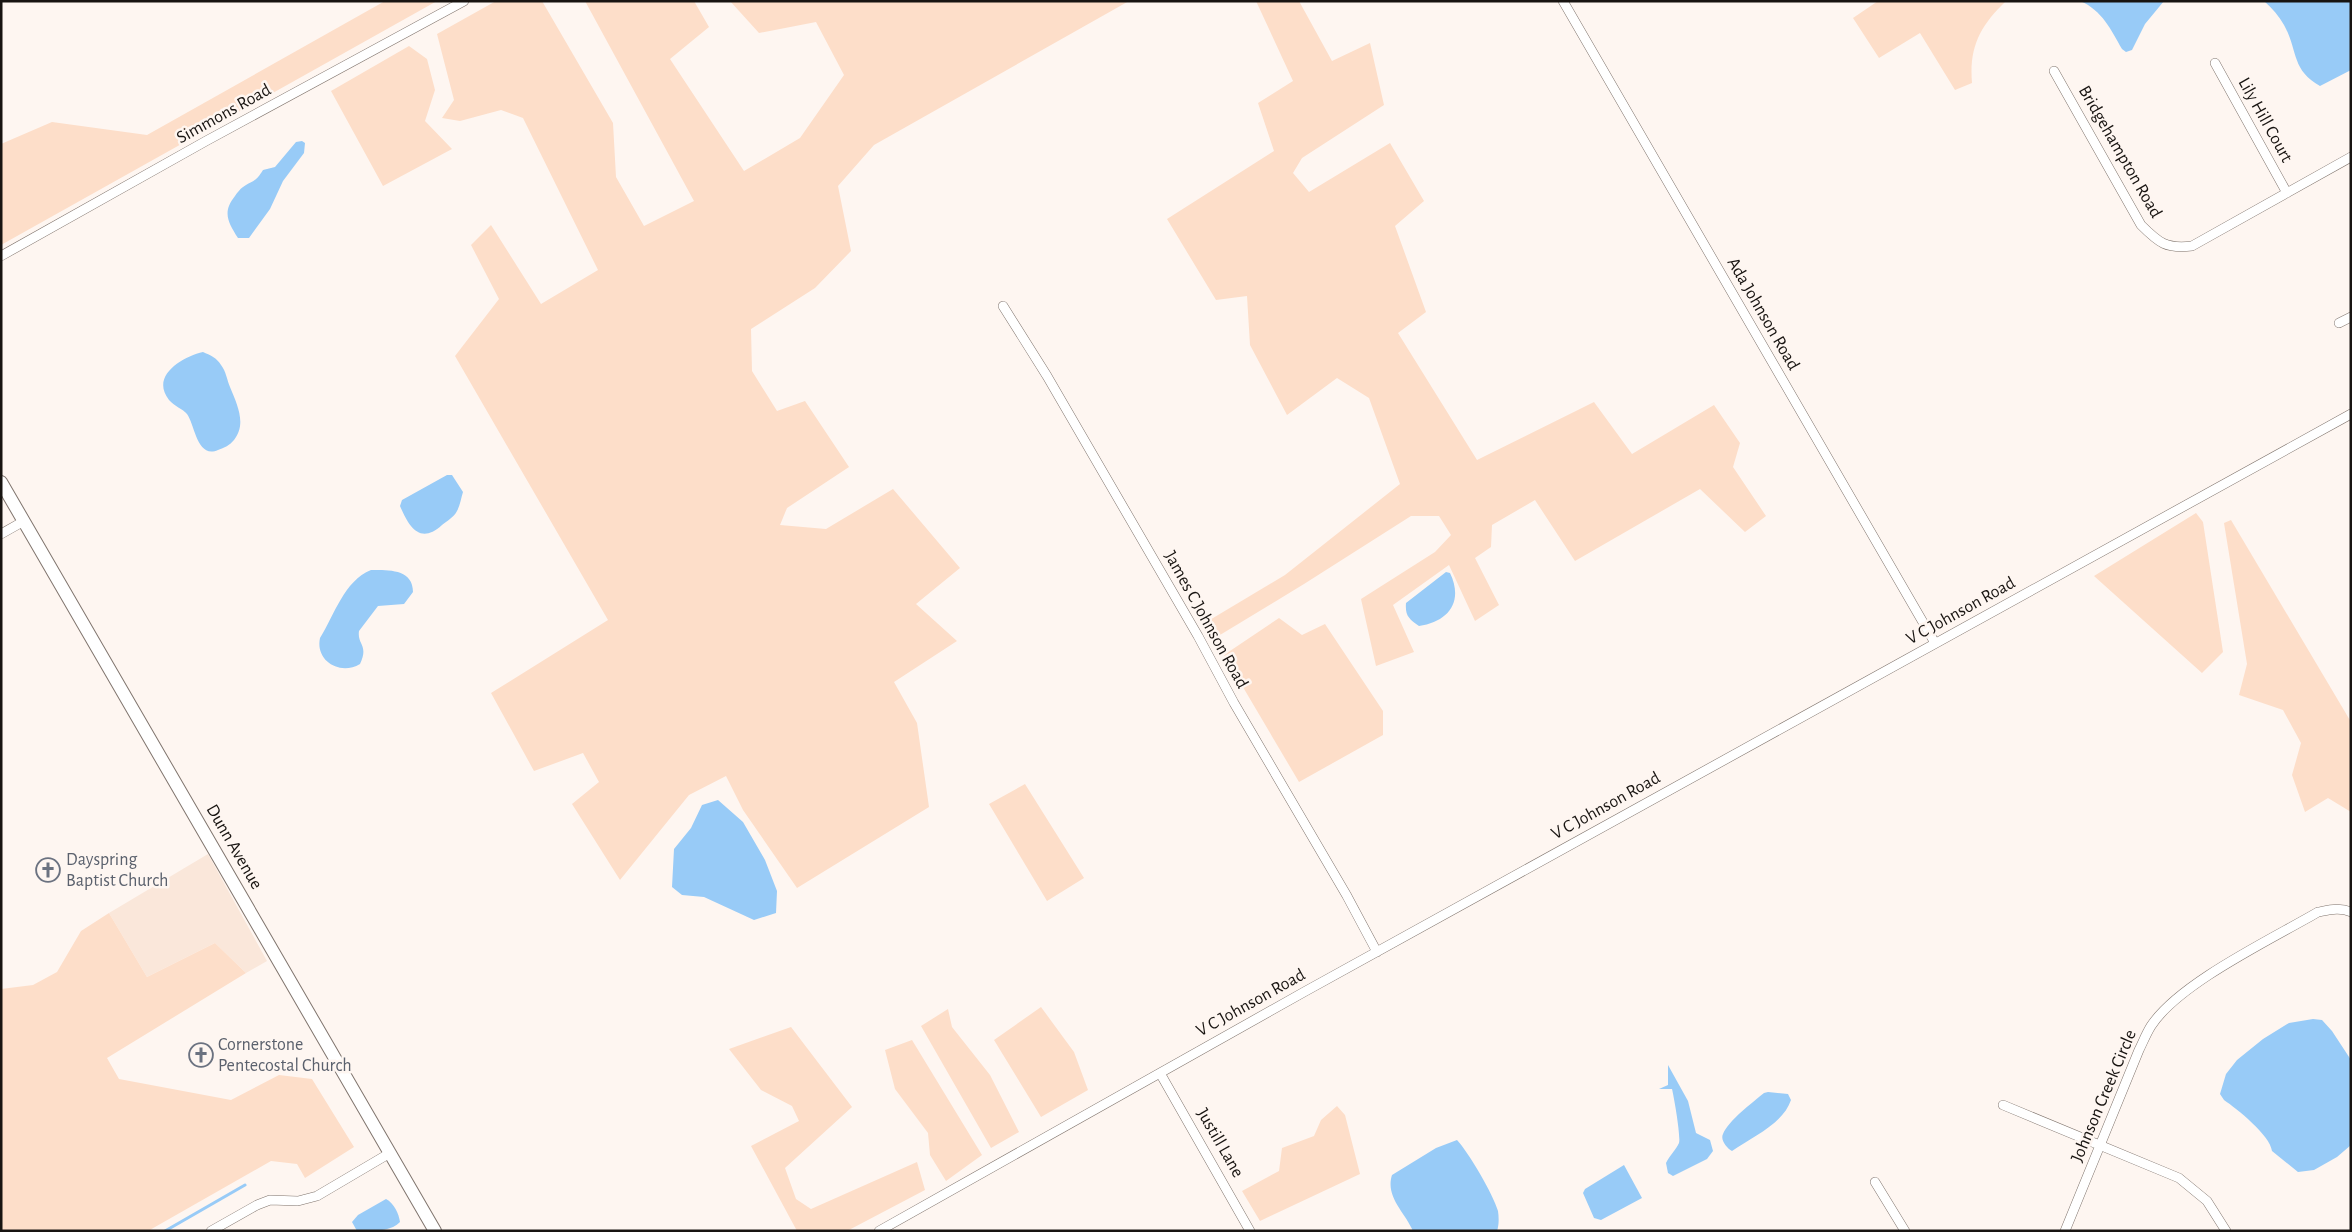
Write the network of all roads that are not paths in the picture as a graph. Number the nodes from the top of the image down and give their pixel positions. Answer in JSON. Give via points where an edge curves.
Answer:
{"nodes":[{"id":1,"x":464,"y":1,"type":"edge"},
{"id":2,"x":1563,"y":1,"type":"edge"},
{"id":3,"x":2215,"y":63,"type":"dead end"},
{"id":4,"x":2054,"y":71,"type":"dead end"},
{"id":5,"x":2351,"y":157,"type":"edge"},
{"id":6,"x":2287,"y":193,"type":"junction"},
{"id":7,"x":1,"y":256,"type":"edge"},
{"id":8,"x":1003,"y":306,"type":"dead end"},
{"id":9,"x":2351,"y":317,"type":"edge"},
{"id":10,"x":2340,"y":323,"type":"dead end"},
{"id":11,"x":2351,"y":414,"type":"edge"},
{"id":12,"x":1,"y":482,"type":"edge"},
{"id":13,"x":24,"y":521,"type":"junction"},
{"id":14,"x":1,"y":534,"type":"edge"},
{"id":15,"x":1935,"y":643,"type":"junction"},
{"id":16,"x":2351,"y":912,"type":"edge"},
{"id":17,"x":1377,"y":952,"type":"junction"},
{"id":18,"x":1160,"y":1073,"type":"junction"},
{"id":19,"x":2003,"y":1105,"type":"dead end"},
{"id":20,"x":2100,"y":1146,"type":"junction"},
{"id":21,"x":390,"y":1153,"type":"junction"},
{"id":22,"x":1875,"y":1182,"type":"dead end"},
{"id":23,"x":211,"y":1231,"type":"edge"},
{"id":24,"x":435,"y":1231,"type":"edge"},
{"id":25,"x":879,"y":1231,"type":"edge"},
{"id":26,"x":1250,"y":1231,"type":"edge"},
{"id":27,"x":1905,"y":1231,"type":"edge"},
{"id":28,"x":2065,"y":1231,"type":"edge"},
{"id":29,"x":2226,"y":1231,"type":"edge"}],
"edges":[{"from":1,"to":7,"type":"street","name":"Simmons Road"},
{"from":2,"to":15,"type":"street","name":"Ada Johnson Road"},
{"from":3,"to":6,"type":"street","name":"Lily Hill Court"},
{"from":4,"to":6,"type":"street","name":"Bridgehampton Road","via":[[2142,225],[2157,241],[2174,248],[2192,246]]},
{"from":5,"to":6,"type":"street","name":"Bridgehampton Road"},
{"from":8,"to":17,"type":"street","name":"James C Johnson Road","via":[[1198,636]]},
{"from":9,"to":10,"type":"street"},
{"from":11,"to":15,"type":"street","name":"V C Johnson Road"},
{"from":12,"to":13,"type":"main road","name":"Dunn Avenue"},
{"from":13,"to":14,"type":"street"},
{"from":13,"to":21,"type":"main road","name":"Dunn Avenue"},
{"from":15,"to":17,"type":"street","name":"V C Johnson Road"},
{"from":16,"to":20,"type":"street","name":"Johnson Creek Circle","via":[[2345,909],[2318,912],[2198,982],[2170,1006],[2152,1025],[2139,1050]]},
{"from":17,"to":18,"type":"street","name":"V C Johnson Road"},
{"from":18,"to":25,"type":"street","name":"V C Johnson Road"},
{"from":18,"to":26,"type":"street","name":"Justill Lane"},
{"from":19,"to":20,"type":"street"},
{"from":20,"to":28,"type":"street","name":"Johnson Creek Circle"},
{"from":20,"to":29,"type":"street","via":[[2179,1178],[2207,1200]]},
{"from":21,"to":23,"type":"street","via":[[317,1196],[298,1201],[270,1200]]},
{"from":21,"to":24,"type":"main road","name":"Dunn Avenue"},
{"from":22,"to":27,"type":"street"}]}
